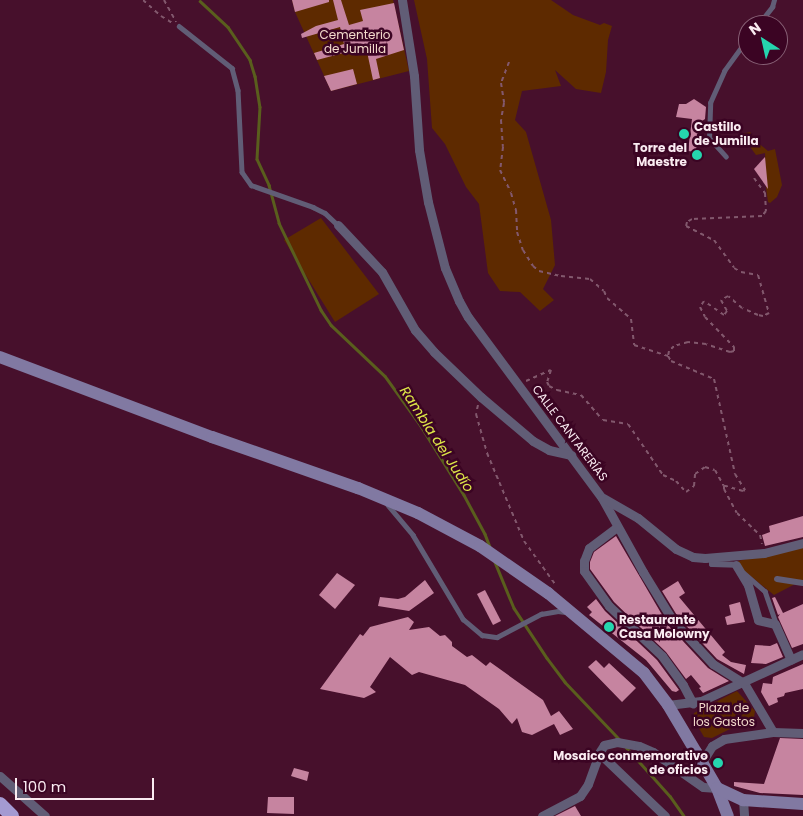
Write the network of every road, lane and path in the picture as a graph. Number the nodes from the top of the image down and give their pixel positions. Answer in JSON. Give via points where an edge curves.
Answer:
{"nodes":[{"id":1,"x":143,"y":0,"type":"edge"},
{"id":2,"x":164,"y":0,"type":"edge"},
{"id":3,"x":402,"y":0,"type":"edge"},
{"id":4,"x":774,"y":0,"type":"edge"},
{"id":5,"x":766,"y":15,"type":"edge"},
{"id":6,"x":179,"y":26,"type":"junction"},
{"id":7,"x":738,"y":52,"type":"edge"},
{"id":8,"x":509,"y":62,"type":"dead end"},
{"id":9,"x":726,"y":157,"type":"dead end"},
{"id":10,"x":754,"y":178,"type":"dead end"},
{"id":11,"x":338,"y":226,"type":"joint"},
{"id":12,"x":668,"y":356,"type":"junction"},
{"id":13,"x":0,"y":357,"type":"edge"},
{"id":14,"x":518,"y":384,"type":"junction"},
{"id":15,"x":481,"y":397,"type":"junction"},
{"id":16,"x":571,"y":455,"type":"junction"},
{"id":17,"x":724,"y":486,"type":"junction"},
{"id":18,"x":377,"y":496,"type":"junction"},
{"id":19,"x":602,"y":498,"type":"junction"},
{"id":20,"x":617,"y":526,"type":"junction"},
{"id":21,"x":803,"y":543,"type":"edge"},
{"id":22,"x":764,"y":553,"type":"junction"},
{"id":23,"x":712,"y":558,"type":"junction"},
{"id":24,"x":736,"y":565,"type":"junction"},
{"id":25,"x":777,"y":579,"type":"dead end"},
{"id":26,"x":803,"y":583,"type":"edge"},
{"id":27,"x":553,"y":591,"type":"junction"},
{"id":28,"x":576,"y":616,"type":"junction"},
{"id":29,"x":778,"y":627,"type":"junction"},
{"id":30,"x":803,"y":654,"type":"edge"},
{"id":31,"x":792,"y":660,"type":"junction"},
{"id":32,"x":744,"y":683,"type":"junction"},
{"id":33,"x":668,"y":704,"type":"junction"},
{"id":34,"x":693,"y":704,"type":"junction"},
{"id":35,"x":773,"y":732,"type":"junction"},
{"id":36,"x":803,"y":733,"type":"edge"},
{"id":37,"x":599,"y":753,"type":"junction"},
{"id":38,"x":702,"y":762,"type":"junction"},
{"id":39,"x":0,"y":776,"type":"edge"},
{"id":40,"x":717,"y":788,"type":"junction"},
{"id":41,"x":743,"y":800,"type":"junction"},
{"id":42,"x":0,"y":804,"type":"edge"},
{"id":43,"x":803,"y":804,"type":"edge"},
{"id":44,"x":12,"y":816,"type":"edge"},
{"id":45,"x":45,"y":816,"type":"edge"},
{"id":46,"x":542,"y":816,"type":"edge"},
{"id":47,"x":665,"y":816,"type":"edge"},
{"id":48,"x":728,"y":816,"type":"edge"},
{"id":49,"x":744,"y":816,"type":"edge"}],
"edges":[{"from":1,"to":6,"type":"path"},
{"from":2,"to":6,"type":"path"},
{"from":3,"to":14,"type":"street","name":"CALLE CANTARERÍAS","via":[[414,76],[422,170],[445,268],[468,317]]},
{"from":4,"to":5,"type":"lane"},
{"from":6,"to":11,"type":"lane","via":[[232,68],[238,90],[242,172],[251,185],[325,213]]},
{"from":7,"to":9,"type":"lane","via":[[724,72],[710,103],[709,138]]},
{"from":8,"to":12,"type":"path","via":[[500,83],[504,103],[500,170],[516,210],[523,250],[539,271],[588,278],[631,318],[634,345]]},
{"from":10,"to":12,"type":"path","via":[[765,193],[766,211],[762,216],[692,219],[686,226],[714,240],[734,268],[758,275],[768,313],[758,315],[742,308],[728,296],[721,300],[727,311],[724,315],[704,301],[700,307],[705,317],[734,347],[734,351],[688,342],[674,346]]},
{"from":11,"to":15,"type":"street","via":[[382,272],[415,330]]},
{"from":12,"to":17,"type":"path","via":[[671,361],[714,379],[735,474],[745,490]]},
{"from":13,"to":18,"type":"main road"},
{"from":14,"to":16,"type":"street","name":"CALLE CANTARERÍAS"},
{"from":14,"to":17,"type":"path","via":[[551,370],[547,382],[552,389],[581,394],[603,420],[628,424],[663,475],[686,492],[694,486],[695,474],[705,467],[715,470]]},
{"from":15,"to":16,"type":"street","via":[[533,441],[549,450]]},
{"from":15,"to":27,"type":"path","via":[[476,414],[488,453],[524,540]]},
{"from":16,"to":19,"type":"street","name":"CALLE CANTARERÍAS"},
{"from":17,"to":22,"type":"path","via":[[737,513],[760,535]]},
{"from":18,"to":27,"type":"main road","via":[[452,530]]},
{"from":18,"to":28,"type":"lane","via":[[407,526],[458,611],[469,626],[482,635],[491,638],[534,616],[558,610]]},
{"from":19,"to":20,"type":"street","name":"CALLE CANTARERÍAS"},
{"from":19,"to":23,"type":"street","via":[[638,518],[681,552]]},
{"from":20,"to":32,"type":"street","name":"CALLE CANTARERÍAS","via":[[676,625],[712,664]]},
{"from":20,"to":34,"type":"street","via":[[589,548],[584,571],[609,606],[662,656],[684,685]]},
{"from":21,"to":22,"type":"street"},
{"from":22,"to":23,"type":"street"},
{"from":23,"to":24,"type":"street","via":[[712,564]]},
{"from":24,"to":29,"type":"lane","via":[[765,591]]},
{"from":24,"to":29,"type":"street","via":[[748,585],[758,620]]},
{"from":25,"to":26,"type":"street"},
{"from":27,"to":28,"type":"main road"},
{"from":28,"to":33,"type":"main road","via":[[638,666]]},
{"from":29,"to":31,"type":"street"},
{"from":30,"to":31,"type":"street"},
{"from":31,"to":32,"type":"street"},
{"from":32,"to":34,"type":"street"},
{"from":32,"to":35,"type":"street"},
{"from":33,"to":34,"type":"street"},
{"from":33,"to":38,"type":"main road"},
{"from":35,"to":36,"type":"street"},
{"from":35,"to":38,"type":"street","via":[[719,740]]},
{"from":37,"to":40,"type":"street","via":[[607,744],[631,744],[653,752],[703,787]]},
{"from":37,"to":46,"type":"street","via":[[580,796]]},
{"from":37,"to":47,"type":"street"},
{"from":38,"to":40,"type":"main road"},
{"from":39,"to":45,"type":"street"},
{"from":40,"to":41,"type":"main road"},
{"from":40,"to":48,"type":"main road"},
{"from":41,"to":43,"type":"main road"},
{"from":41,"to":49,"type":"street"},
{"from":42,"to":44,"type":"highway"}]}
